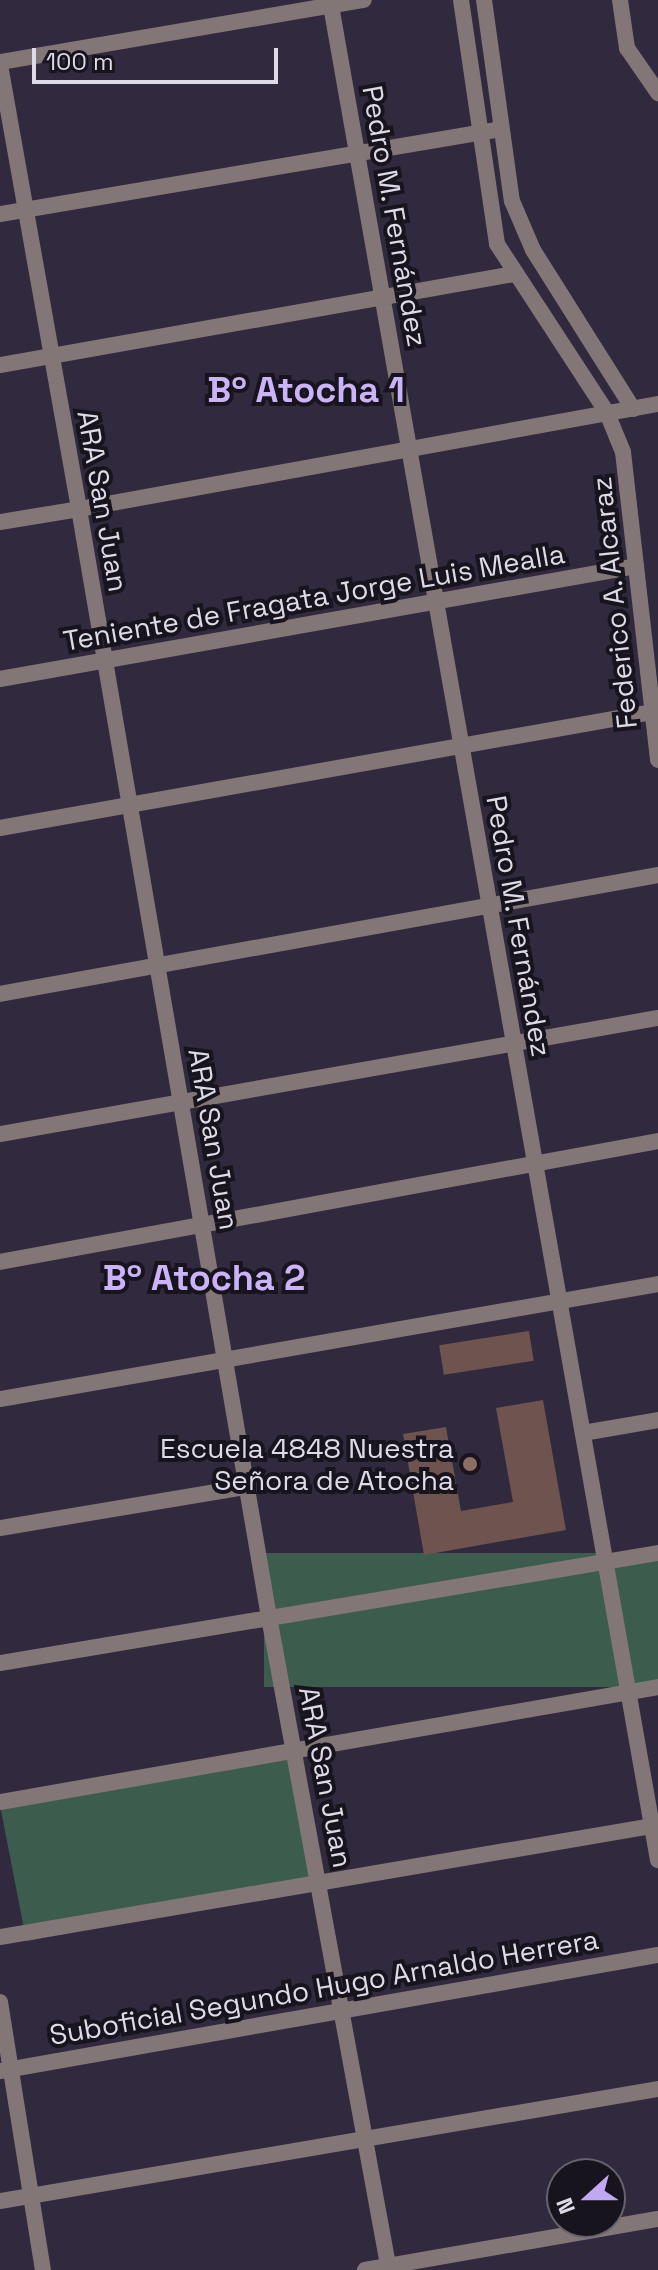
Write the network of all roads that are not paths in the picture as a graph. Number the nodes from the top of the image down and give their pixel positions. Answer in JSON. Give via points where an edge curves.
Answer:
{"nodes":[{"id":1,"x":364,"y":0,"type":"edge"},
{"id":2,"x":461,"y":0,"type":"edge"},
{"id":3,"x":484,"y":0,"type":"edge"},
{"id":4,"x":620,"y":0,"type":"edge"},
{"id":5,"x":331,"y":3,"type":"edge"},
{"id":6,"x":0,"y":63,"type":"edge"},
{"id":7,"x":658,"y":93,"type":"edge"},
{"id":8,"x":501,"y":129,"type":"junction"},
{"id":9,"x":477,"y":132,"type":"junction"},
{"id":10,"x":357,"y":151,"type":"junction"},
{"id":11,"x":25,"y":210,"type":"junction"},
{"id":12,"x":0,"y":214,"type":"edge"},
{"id":13,"x":514,"y":274,"type":"junction"},
{"id":14,"x":382,"y":296,"type":"junction"},
{"id":15,"x":51,"y":356,"type":"junction"},
{"id":16,"x":0,"y":365,"type":"edge"},
{"id":17,"x":658,"y":404,"type":"edge"},
{"id":18,"x":633,"y":409,"type":"junction"},
{"id":19,"x":607,"y":413,"type":"junction"},
{"id":20,"x":409,"y":449,"type":"junction"},
{"id":21,"x":79,"y":509,"type":"junction"},
{"id":22,"x":0,"y":522,"type":"edge"},
{"id":23,"x":636,"y":566,"type":"junction"},
{"id":24,"x":436,"y":602,"type":"junction"},
{"id":25,"x":104,"y":660,"type":"junction"},
{"id":26,"x":0,"y":679,"type":"edge"},
{"id":27,"x":652,"y":712,"type":"junction"},
{"id":28,"x":461,"y":746,"type":"junction"},
{"id":29,"x":658,"y":760,"type":"edge"},
{"id":30,"x":129,"y":805,"type":"junction"},
{"id":31,"x":0,"y":828,"type":"edge"},
{"id":32,"x":658,"y":875,"type":"edge"},
{"id":33,"x":488,"y":903,"type":"junction"},
{"id":34,"x":155,"y":963,"type":"junction"},
{"id":35,"x":0,"y":994,"type":"edge"},
{"id":36,"x":658,"y":1018,"type":"edge"},
{"id":37,"x":514,"y":1043,"type":"junction"},
{"id":38,"x":181,"y":1104,"type":"junction"},
{"id":39,"x":0,"y":1134,"type":"edge"},
{"id":40,"x":658,"y":1141,"type":"edge"},
{"id":41,"x":535,"y":1164,"type":"junction"},
{"id":42,"x":203,"y":1224,"type":"junction"},
{"id":43,"x":0,"y":1262,"type":"edge"},
{"id":44,"x":658,"y":1284,"type":"edge"},
{"id":45,"x":560,"y":1301,"type":"junction"},
{"id":46,"x":228,"y":1361,"type":"junction"},
{"id":47,"x":0,"y":1399,"type":"edge"},
{"id":48,"x":658,"y":1420,"type":"edge"},
{"id":49,"x":583,"y":1433,"type":"junction"},
{"id":50,"x":250,"y":1486,"type":"junction"},
{"id":51,"x":0,"y":1528,"type":"edge"},
{"id":52,"x":658,"y":1553,"type":"edge"},
{"id":53,"x":605,"y":1562,"type":"junction"},
{"id":54,"x":269,"y":1617,"type":"junction"},
{"id":55,"x":0,"y":1663,"type":"edge"},
{"id":56,"x":658,"y":1687,"type":"edge"},
{"id":57,"x":628,"y":1692,"type":"junction"},
{"id":58,"x":294,"y":1750,"type":"junction"},
{"id":59,"x":0,"y":1802,"type":"edge"},
{"id":60,"x":655,"y":1825,"type":"edge"},
{"id":61,"x":658,"y":1860,"type":"edge"},
{"id":62,"x":321,"y":1886,"type":"junction"},
{"id":63,"x":0,"y":1937,"type":"edge"},
{"id":64,"x":658,"y":1955,"type":"edge"},
{"id":65,"x":0,"y":2002,"type":"edge"},
{"id":66,"x":343,"y":2010,"type":"junction"},
{"id":67,"x":5,"y":2070,"type":"edge"},
{"id":68,"x":658,"y":2089,"type":"edge"},
{"id":69,"x":365,"y":2139,"type":"junction"},
{"id":70,"x":31,"y":2196,"type":"junction"},
{"id":71,"x":0,"y":2201,"type":"edge"},
{"id":72,"x":658,"y":2219,"type":"edge"},
{"id":73,"x":388,"y":2268,"type":"edge"},
{"id":74,"x":43,"y":2270,"type":"edge"},
{"id":75,"x":365,"y":2270,"type":"edge"}],
"edges":[{"from":1,"to":5,"type":"street"},
{"from":2,"to":9,"type":"street","name":"Federico A. Alcaraz"},
{"from":3,"to":8,"type":"street"},
{"from":4,"to":7,"type":"street","via":[[627,48]]},
{"from":5,"to":6,"type":"street"},
{"from":5,"to":10,"type":"street","name":"Pedro M. Fernández"},
{"from":6,"to":11,"type":"street","name":"ARA San Juan"},
{"from":8,"to":9,"type":"street"},
{"from":8,"to":18,"type":"street","via":[[512,201],[524,232]]},
{"from":9,"to":10,"type":"street"},
{"from":9,"to":13,"type":"street","name":"Federico A. Alcaraz","via":[[490,224]]},
{"from":10,"to":11,"type":"street"},
{"from":10,"to":14,"type":"street","name":"Pedro M. Fernández"},
{"from":11,"to":12,"type":"street"},
{"from":11,"to":15,"type":"street","name":"ARA San Juan"},
{"from":13,"to":14,"type":"street"},
{"from":13,"to":19,"type":"street","name":"Federico A. Alcaraz"},
{"from":14,"to":15,"type":"street"},
{"from":14,"to":20,"type":"street","name":"Pedro M. Fernández"},
{"from":15,"to":16,"type":"street"},
{"from":15,"to":21,"type":"street","name":"ARA San Juan"},
{"from":17,"to":18,"type":"street"},
{"from":18,"to":19,"type":"street"},
{"from":19,"to":20,"type":"street"},
{"from":19,"to":23,"type":"street","name":"Federico A. Alcaraz","via":[[623,452]]},
{"from":20,"to":21,"type":"street"},
{"from":20,"to":24,"type":"street","name":"Pedro M. Fernández"},
{"from":21,"to":22,"type":"street"},
{"from":21,"to":25,"type":"street","name":"ARA San Juan"},
{"from":23,"to":24,"type":"street","name":"Teniente de Fragata Jorge Luis Mealla"},
{"from":23,"to":27,"type":"street","name":"Federico A. Alcaraz"},
{"from":24,"to":25,"type":"street","name":"Teniente de Fragata Jorge Luis Mealla"},
{"from":24,"to":28,"type":"street","name":"Pedro M. Fernández"},
{"from":25,"to":26,"type":"street","name":"Teniente de Fragata Jorge Luis Mealla"},
{"from":25,"to":30,"type":"street","name":"ARA San Juan"},
{"from":27,"to":28,"type":"street"},
{"from":27,"to":29,"type":"street","name":"Federico A. Alcaraz"},
{"from":28,"to":30,"type":"street"},
{"from":28,"to":33,"type":"street","name":"Pedro M. Fernández"},
{"from":30,"to":31,"type":"street"},
{"from":30,"to":34,"type":"street","name":"ARA San Juan"},
{"from":32,"to":33,"type":"street"},
{"from":33,"to":34,"type":"street"},
{"from":33,"to":37,"type":"street","name":"Pedro M. Fernández"},
{"from":34,"to":35,"type":"street"},
{"from":34,"to":38,"type":"street","name":"ARA San Juan"},
{"from":36,"to":37,"type":"street"},
{"from":37,"to":38,"type":"street"},
{"from":37,"to":41,"type":"street","name":"Pedro M. Fernández"},
{"from":38,"to":39,"type":"street"},
{"from":38,"to":42,"type":"street","name":"ARA San Juan"},
{"from":40,"to":41,"type":"street"},
{"from":41,"to":42,"type":"street"},
{"from":41,"to":45,"type":"street","name":"Pedro M. Fernández"},
{"from":42,"to":43,"type":"street"},
{"from":42,"to":46,"type":"street","name":"ARA San Juan"},
{"from":44,"to":45,"type":"street"},
{"from":45,"to":46,"type":"street"},
{"from":45,"to":49,"type":"street","name":"Pedro M. Fernández"},
{"from":46,"to":47,"type":"street"},
{"from":46,"to":50,"type":"street","name":"ARA San Juan"},
{"from":48,"to":49,"type":"street"},
{"from":49,"to":53,"type":"street","name":"Pedro M. Fernández"},
{"from":50,"to":51,"type":"street"},
{"from":50,"to":54,"type":"street","name":"ARA San Juan"},
{"from":52,"to":53,"type":"street"},
{"from":53,"to":54,"type":"street"},
{"from":53,"to":57,"type":"street","name":"Pedro M. Fernández"},
{"from":54,"to":55,"type":"street"},
{"from":54,"to":58,"type":"street","name":"ARA San Juan"},
{"from":56,"to":57,"type":"street"},
{"from":57,"to":58,"type":"street"},
{"from":57,"to":60,"type":"street","name":"Pedro M. Fernández"},
{"from":58,"to":59,"type":"street"},
{"from":58,"to":62,"type":"street","name":"ARA San Juan"},
{"from":60,"to":61,"type":"street","name":"Pedro M. Fernández"},
{"from":60,"to":62,"type":"street"},
{"from":62,"to":63,"type":"street"},
{"from":62,"to":66,"type":"street","name":"ARA San Juan"},
{"from":64,"to":66,"type":"street","name":"Suboficial Segundo Hugo Arnaldo Herrera"},
{"from":65,"to":67,"type":"street"},
{"from":66,"to":67,"type":"street","name":"Suboficial Segundo Hugo Arnaldo Herrera"},
{"from":66,"to":69,"type":"street","name":"ARA San Juan"},
{"from":67,"to":70,"type":"street"},
{"from":68,"to":69,"type":"street"},
{"from":69,"to":70,"type":"street"},
{"from":69,"to":73,"type":"street","name":"ARA San Juan"},
{"from":70,"to":71,"type":"street"},
{"from":70,"to":74,"type":"street"},
{"from":72,"to":73,"type":"street"},
{"from":73,"to":75,"type":"street"}]}
